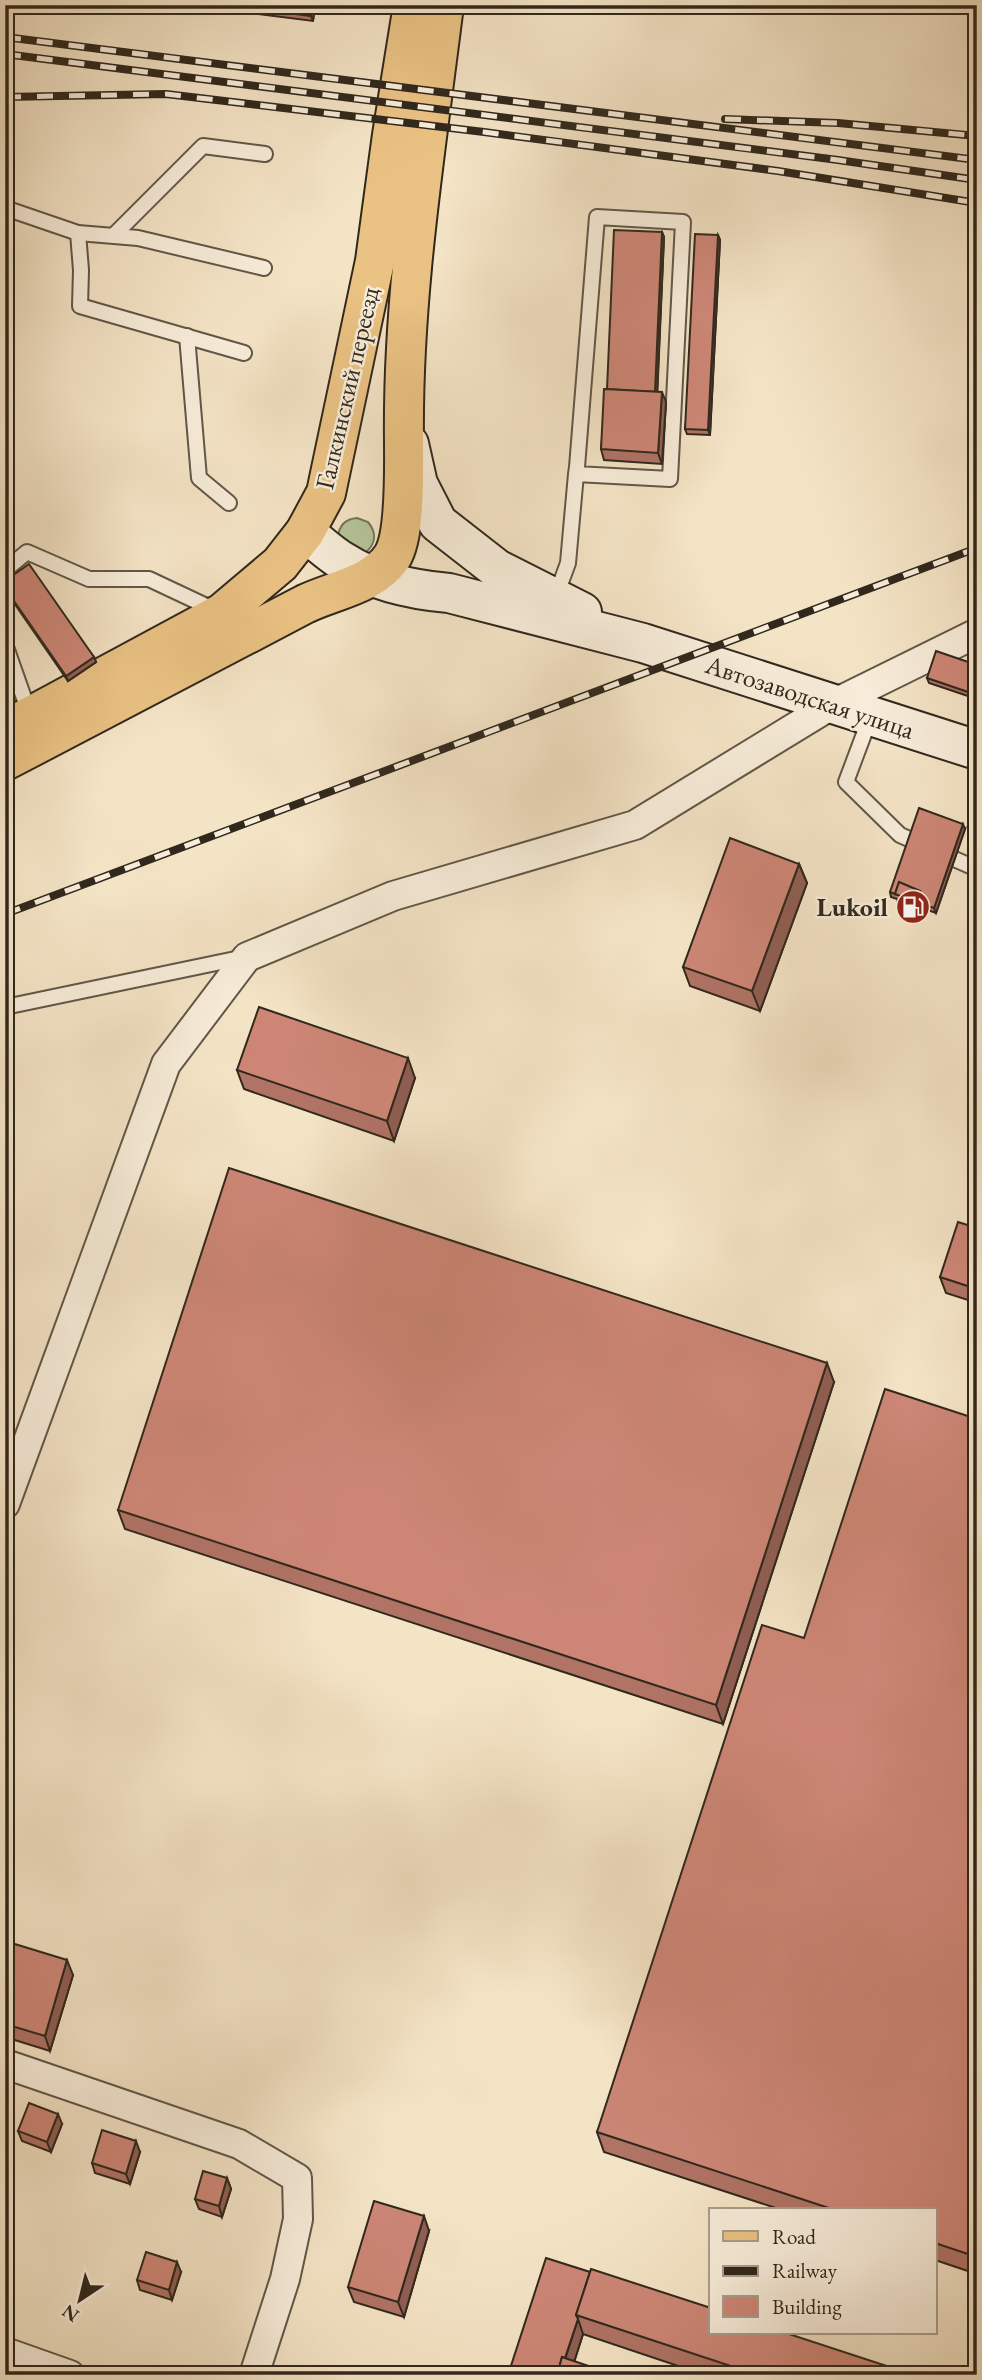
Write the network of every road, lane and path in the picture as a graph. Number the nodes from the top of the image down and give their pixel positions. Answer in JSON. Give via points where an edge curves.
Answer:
{"nodes":[{"id":1,"x":413,"y":5,"type":"edge"},
{"id":2,"x":444,"y":5,"type":"edge"},
{"id":3,"x":265,"y":154,"type":"dead end"},
{"id":4,"x":5,"y":208,"type":"edge"},
{"id":5,"x":78,"y":233,"type":"junction"},
{"id":6,"x":114,"y":236,"type":"junction"},
{"id":7,"x":264,"y":268,"type":"dead end"},
{"id":8,"x":187,"y":336,"type":"junction"},
{"id":9,"x":244,"y":353,"type":"dead end"},
{"id":10,"x":404,"y":418,"type":"junction"},
{"id":11,"x":576,"y":474,"type":"junction"},
{"id":12,"x":229,"y":503,"type":"dead end"},
{"id":13,"x":305,"y":531,"type":"junction"},
{"id":14,"x":5,"y":570,"type":"edge"},
{"id":15,"x":372,"y":576,"type":"junction"},
{"id":16,"x":416,"y":590,"type":"junction"},
{"id":17,"x":310,"y":602,"type":"junction"},
{"id":18,"x":549,"y":608,"type":"junction"},
{"id":19,"x":222,"y":613,"type":"junction"},
{"id":20,"x":977,"y":633,"type":"edge"},
{"id":21,"x":5,"y":644,"type":"edge"},
{"id":22,"x":833,"y":705,"type":"junction"},
{"id":23,"x":870,"y":716,"type":"junction"},
{"id":24,"x":18,"y":724,"type":"edge"},
{"id":25,"x":977,"y":750,"type":"edge"},
{"id":26,"x":5,"y":761,"type":"edge"},
{"id":27,"x":977,"y":869,"type":"edge"},
{"id":28,"x":247,"y":957,"type":"junction"},
{"id":29,"x":5,"y":1007,"type":"edge"},
{"id":30,"x":5,"y":1504,"type":"edge"},
{"id":31,"x":5,"y":2064,"type":"edge"},
{"id":32,"x":5,"y":2352,"type":"edge"},
{"id":33,"x":70,"y":2375,"type":"edge"},
{"id":34,"x":254,"y":2375,"type":"edge"}],
"edges":[{"from":1,"to":13,"type":"main road","name":"Галкинский переезд","via":[[375,261],[326,493]]},
{"from":2,"to":10,"type":"main road","via":[[409,295]]},
{"from":3,"to":6,"type":"lane","via":[[203,146]]},
{"from":4,"to":5,"type":"lane"},
{"from":5,"to":6,"type":"lane"},
{"from":5,"to":8,"type":"lane","via":[[80,306]]},
{"from":6,"to":7,"type":"lane"},
{"from":8,"to":9,"type":"lane"},
{"from":8,"to":12,"type":"lane","via":[[199,478]]},
{"from":10,"to":15,"type":"main road","via":[[399,544]]},
{"from":10,"to":18,"type":"street","via":[[418,484],[439,523]]},
{"from":11,"to":11,"type":"lane","via":[[597,218],[683,222],[670,480]]},
{"from":11,"to":18,"type":"lane","via":[[568,563]]},
{"from":13,"to":15,"type":"street","via":[[344,562]]},
{"from":13,"to":19,"type":"main road","name":"Галкинский переезд","via":[[280,564]]},
{"from":14,"to":19,"type":"lane","via":[[27,552],[89,579],[149,579]]},
{"from":15,"to":16,"type":"street"},
{"from":15,"to":17,"type":"main road"},
{"from":16,"to":17,"type":"street"},
{"from":16,"to":18,"type":"street"},
{"from":17,"to":26,"type":"main road"},
{"from":18,"to":22,"type":"street","name":"Автозаводская улица"},
{"from":19,"to":24,"type":"main road","name":"Галкинский переезд"},
{"from":20,"to":22,"type":"street"},
{"from":21,"to":24,"type":"lane"},
{"from":22,"to":23,"type":"street","name":"Автозаводская улица"},
{"from":22,"to":28,"type":"street","via":[[635,825],[393,896]]},
{"from":23,"to":25,"type":"street","name":"Автозаводская улица"},
{"from":23,"to":27,"type":"lane","via":[[846,782],[900,835]]},
{"from":28,"to":29,"type":"lane"},
{"from":28,"to":30,"type":"street","via":[[166,1064]]},
{"from":31,"to":34,"type":"street","via":[[239,2144],[297,2178],[298,2219],[285,2279]]},
{"from":32,"to":33,"type":"street"}]}
